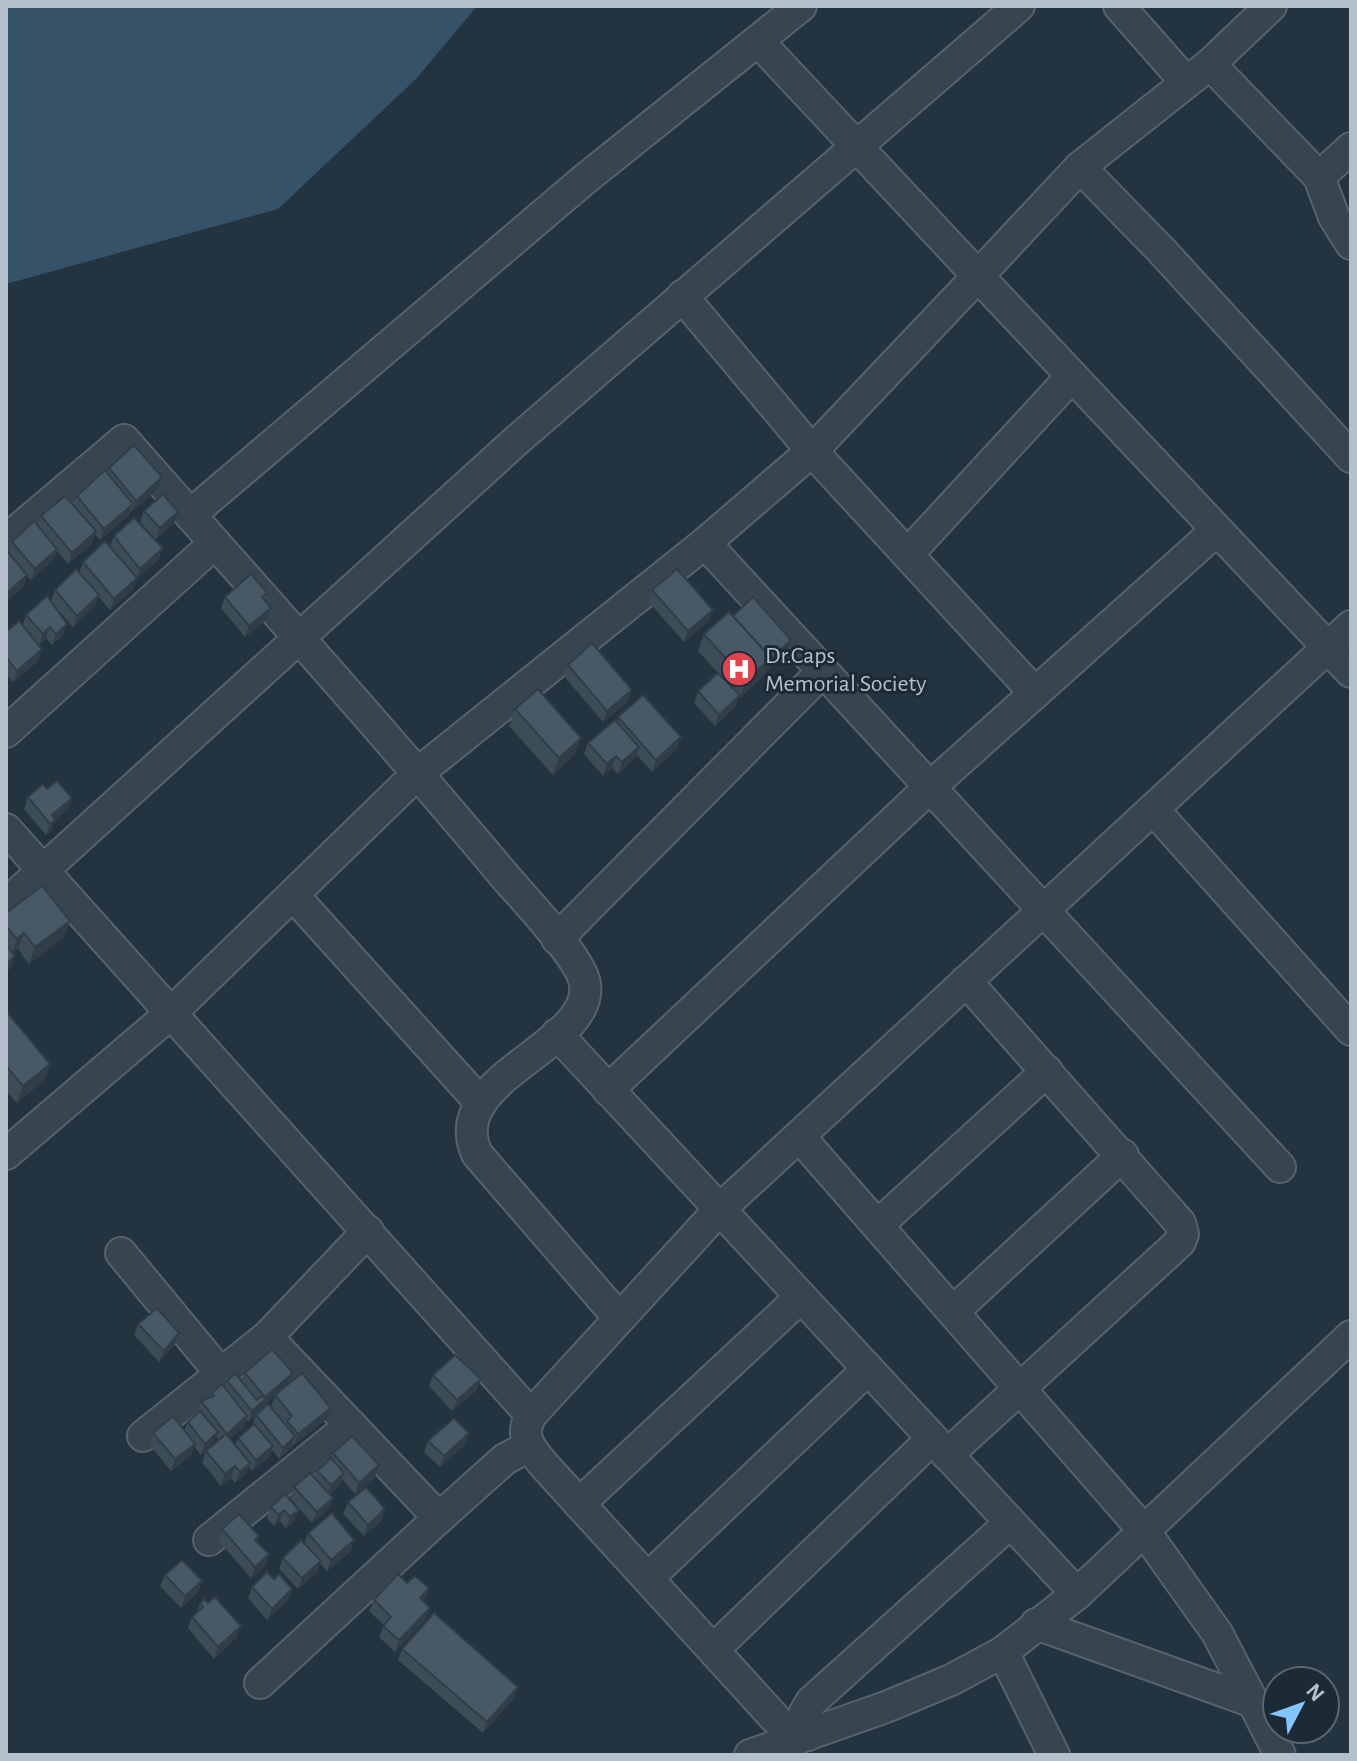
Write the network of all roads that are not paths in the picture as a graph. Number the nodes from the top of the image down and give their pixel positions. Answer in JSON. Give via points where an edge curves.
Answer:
{"nodes":[{"id":1,"x":801,"y":6,"type":"edge"},
{"id":2,"x":1019,"y":6,"type":"edge"},
{"id":3,"x":1119,"y":6,"type":"edge"},
{"id":4,"x":1271,"y":6,"type":"edge"},
{"id":5,"x":759,"y":42,"type":"junction"},
{"id":6,"x":1198,"y":73,"type":"junction"},
{"id":7,"x":855,"y":144,"type":"junction"},
{"id":8,"x":1351,"y":148,"type":"edge"},
{"id":9,"x":1080,"y":167,"type":"junction"},
{"id":10,"x":1319,"y":177,"type":"junction"},
{"id":11,"x":1351,"y":244,"type":"edge"},
{"id":12,"x":978,"y":276,"type":"junction"},
{"id":13,"x":682,"y":296,"type":"junction"},
{"id":14,"x":1072,"y":376,"type":"junction"},
{"id":15,"x":812,"y":451,"type":"junction"},
{"id":16,"x":1351,"y":457,"type":"edge"},
{"id":17,"x":190,"y":515,"type":"junction"},
{"id":18,"x":1217,"y":530,"type":"junction"},
{"id":19,"x":6,"y":540,"type":"edge"},
{"id":20,"x":215,"y":543,"type":"junction"},
{"id":21,"x":705,"y":543,"type":"junction"},
{"id":22,"x":908,"y":554,"type":"junction"},
{"id":23,"x":1351,"y":626,"type":"edge"},
{"id":24,"x":298,"y":637,"type":"junction"},
{"id":25,"x":1328,"y":647,"type":"junction"},
{"id":26,"x":1351,"y":672,"type":"edge"},
{"id":27,"x":821,"y":673,"type":"junction"},
{"id":28,"x":1035,"y":693,"type":"junction"},
{"id":29,"x":6,"y":732,"type":"edge"},
{"id":30,"x":418,"y":773,"type":"junction"},
{"id":31,"x":929,"y":788,"type":"junction"},
{"id":32,"x":1153,"y":809,"type":"junction"},
{"id":33,"x":6,"y":829,"type":"edge"},
{"id":34,"x":43,"y":873,"type":"junction"},
{"id":35,"x":293,"y":895,"type":"junction"},
{"id":36,"x":6,"y":904,"type":"edge"},
{"id":37,"x":1044,"y":910,"type":"junction"},
{"id":38,"x":557,"y":939,"type":"junction"},
{"id":39,"x":966,"y":981,"type":"junction"},
{"id":40,"x":170,"y":1014,"type":"junction"},
{"id":41,"x":1351,"y":1030,"type":"edge"},
{"id":42,"x":557,"y":1034,"type":"junction"},
{"id":43,"x":1047,"y":1071,"type":"junction"},
{"id":44,"x":608,"y":1090,"type":"junction"},
{"id":45,"x":479,"y":1101,"type":"junction"},
{"id":46,"x":799,"y":1136,"type":"junction"},
{"id":47,"x":6,"y":1154,"type":"edge"},
{"id":48,"x":1123,"y":1155,"type":"junction"},
{"id":49,"x":1280,"y":1167,"type":"dead end"},
{"id":50,"x":719,"y":1210,"type":"junction"},
{"id":51,"x":879,"y":1224,"type":"junction"},
{"id":52,"x":368,"y":1231,"type":"junction"},
{"id":53,"x":121,"y":1253,"type":"dead end"},
{"id":54,"x":801,"y":1297,"type":"junction"},
{"id":55,"x":955,"y":1310,"type":"junction"},
{"id":56,"x":619,"y":1318,"type":"junction"},
{"id":57,"x":1351,"y":1336,"type":"edge"},
{"id":58,"x":267,"y":1337,"type":"junction"},
{"id":59,"x":868,"y":1369,"type":"junction"},
{"id":60,"x":221,"y":1374,"type":"junction"},
{"id":61,"x":1021,"y":1387,"type":"junction"},
{"id":62,"x":531,"y":1415,"type":"junction"},
{"id":63,"x":351,"y":1425,"type":"junction"},
{"id":64,"x":143,"y":1436,"type":"dead end"},
{"id":65,"x":529,"y":1446,"type":"junction"},
{"id":66,"x":939,"y":1447,"type":"junction"},
{"id":67,"x":579,"y":1504,"type":"junction"},
{"id":68,"x":439,"y":1518,"type":"junction"},
{"id":69,"x":1010,"y":1523,"type":"junction"},
{"id":70,"x":1145,"y":1532,"type":"junction"},
{"id":71,"x":209,"y":1540,"type":"dead end"},
{"id":72,"x":648,"y":1578,"type":"junction"},
{"id":73,"x":1077,"y":1594,"type":"junction"},
{"id":74,"x":1036,"y":1624,"type":"junction"},
{"id":75,"x":714,"y":1649,"type":"junction"},
{"id":76,"x":1003,"y":1652,"type":"junction"},
{"id":77,"x":260,"y":1683,"type":"dead end"},
{"id":78,"x":1253,"y":1702,"type":"junction"},
{"id":79,"x":802,"y":1738,"type":"junction"},
{"id":80,"x":750,"y":1755,"type":"edge"},
{"id":81,"x":1054,"y":1755,"type":"edge"},
{"id":82,"x":1280,"y":1755,"type":"edge"}],
"edges":[{"from":1,"to":5,"type":"street"},
{"from":2,"to":7,"type":"street"},
{"from":3,"to":6,"type":"street"},
{"from":4,"to":6,"type":"street"},
{"from":5,"to":7,"type":"street"},
{"from":5,"to":17,"type":"street","via":[[585,179]]},
{"from":6,"to":9,"type":"street"},
{"from":6,"to":10,"type":"street"},
{"from":7,"to":12,"type":"street"},
{"from":7,"to":13,"type":"street"},
{"from":8,"to":10,"type":"street"},
{"from":9,"to":12,"type":"street"},
{"from":9,"to":16,"type":"street"},
{"from":10,"to":11,"type":"street"},
{"from":12,"to":14,"type":"street"},
{"from":12,"to":15,"type":"street"},
{"from":13,"to":15,"type":"street"},
{"from":13,"to":24,"type":"street"},
{"from":14,"to":18,"type":"street"},
{"from":14,"to":22,"type":"street"},
{"from":15,"to":21,"type":"street"},
{"from":15,"to":22,"type":"street"},
{"from":17,"to":19,"type":"street","via":[[124,440]]},
{"from":17,"to":20,"type":"street"},
{"from":18,"to":25,"type":"street"},
{"from":18,"to":28,"type":"street"},
{"from":20,"to":24,"type":"street"},
{"from":20,"to":29,"type":"street"},
{"from":21,"to":27,"type":"street"},
{"from":21,"to":30,"type":"street"},
{"from":22,"to":28,"type":"street"},
{"from":23,"to":25,"type":"street"},
{"from":24,"to":30,"type":"street"},
{"from":24,"to":34,"type":"street"},
{"from":25,"to":26,"type":"street"},
{"from":25,"to":32,"type":"street"},
{"from":27,"to":31,"type":"street"},
{"from":27,"to":38,"type":"street"},
{"from":28,"to":31,"type":"street"},
{"from":30,"to":35,"type":"street"},
{"from":30,"to":38,"type":"street"},
{"from":31,"to":37,"type":"street"},
{"from":31,"to":44,"type":"street"},
{"from":32,"to":37,"type":"street"},
{"from":32,"to":41,"type":"street"},
{"from":33,"to":34,"type":"street"},
{"from":34,"to":36,"type":"street"},
{"from":34,"to":40,"type":"street"},
{"from":35,"to":40,"type":"street"},
{"from":35,"to":45,"type":"street"},
{"from":37,"to":39,"type":"street"},
{"from":37,"to":49,"type":"street"},
{"from":38,"to":42,"type":"street","via":[[585,984],[576,1013]]},
{"from":39,"to":43,"type":"street"},
{"from":39,"to":46,"type":"street"},
{"from":40,"to":47,"type":"street"},
{"from":40,"to":52,"type":"street"},
{"from":42,"to":44,"type":"street"},
{"from":42,"to":45,"type":"street"},
{"from":43,"to":48,"type":"street"},
{"from":43,"to":51,"type":"street"},
{"from":44,"to":50,"type":"street"},
{"from":45,"to":56,"type":"street","via":[[471,1126],[477,1154]]},
{"from":46,"to":50,"type":"street"},
{"from":46,"to":51,"type":"street"},
{"from":48,"to":55,"type":"street"},
{"from":48,"to":61,"type":"street","via":[[1180,1223],[1180,1242]]},
{"from":50,"to":54,"type":"street"},
{"from":50,"to":56,"type":"street"},
{"from":51,"to":55,"type":"street"},
{"from":52,"to":58,"type":"street"},
{"from":52,"to":62,"type":"street"},
{"from":53,"to":60,"type":"street"},
{"from":54,"to":59,"type":"street"},
{"from":54,"to":67,"type":"street"},
{"from":55,"to":61,"type":"street"},
{"from":56,"to":62,"type":"street"},
{"from":57,"to":70,"type":"street"},
{"from":58,"to":60,"type":"street"},
{"from":58,"to":63,"type":"street"},
{"from":59,"to":66,"type":"street"},
{"from":59,"to":72,"type":"street"},
{"from":60,"to":64,"type":"street"},
{"from":61,"to":66,"type":"street"},
{"from":61,"to":70,"type":"street"},
{"from":62,"to":65,"type":"street","via":[[525,1425]]},
{"from":63,"to":68,"type":"street"},
{"from":63,"to":71,"type":"street"},
{"from":65,"to":67,"type":"street"},
{"from":65,"to":68,"type":"street","via":[[505,1459]]},
{"from":66,"to":69,"type":"street"},
{"from":66,"to":75,"type":"street"},
{"from":67,"to":72,"type":"street"},
{"from":68,"to":77,"type":"street"},
{"from":69,"to":73,"type":"street"},
{"from":69,"to":79,"type":"street","via":[[811,1702]]},
{"from":70,"to":73,"type":"street"},
{"from":70,"to":78,"type":"street","via":[[1217,1633]]},
{"from":72,"to":75,"type":"street"},
{"from":73,"to":74,"type":"street"},
{"from":74,"to":76,"type":"street"},
{"from":74,"to":78,"type":"street"},
{"from":75,"to":79,"type":"street"},
{"from":76,"to":79,"type":"street","via":[[951,1680]]},
{"from":76,"to":81,"type":"street"},
{"from":78,"to":82,"type":"street"},
{"from":79,"to":80,"type":"street"}]}
